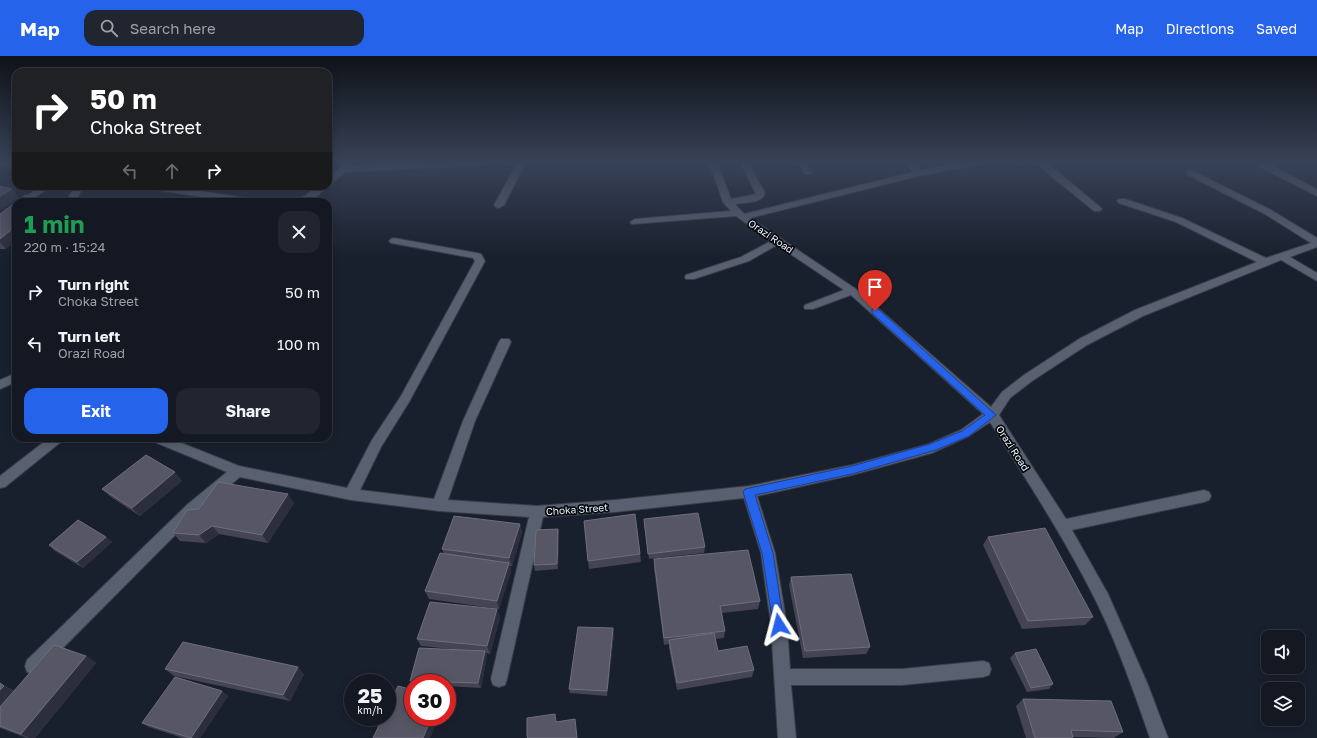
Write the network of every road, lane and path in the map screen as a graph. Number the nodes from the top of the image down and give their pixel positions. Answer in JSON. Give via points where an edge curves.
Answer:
{"nodes":[{"id":1,"x":211,"y":194,"type":"edge"},
{"id":2,"x":505,"y":194,"type":"edge"},
{"id":3,"x":725,"y":194,"type":"edge"},
{"id":4,"x":760,"y":194,"type":"edge"},
{"id":5,"x":828,"y":194,"type":"edge"},
{"id":6,"x":1079,"y":194,"type":"edge"},
{"id":7,"x":1232,"y":194,"type":"edge"},
{"id":8,"x":232,"y":198,"type":"edge"},
{"id":9,"x":1122,"y":201,"type":"dead end"},
{"id":10,"x":728,"y":202,"type":"junction"},
{"id":11,"x":499,"y":205,"type":"dead end"},
{"id":12,"x":1097,"y":209,"type":"dead end"},
{"id":13,"x":740,"y":214,"type":"junction"},
{"id":14,"x":635,"y":222,"type":"dead end"},
{"id":15,"x":394,"y":241,"type":"dead end"},
{"id":16,"x":778,"y":241,"type":"junction"},
{"id":17,"x":1317,"y":243,"type":"edge"},
{"id":18,"x":1282,"y":256,"type":"junction"},
{"id":19,"x":1265,"y":262,"type":"junction"},
{"id":20,"x":690,"y":277,"type":"dead end"},
{"id":21,"x":1317,"y":278,"type":"edge"},
{"id":22,"x":852,"y":292,"type":"junction"},
{"id":23,"x":809,"y":307,"type":"dead end"},
{"id":24,"x":504,"y":342,"type":"dead end"},
{"id":25,"x":12,"y":379,"type":"edge"},
{"id":26,"x":0,"y":385,"type":"edge"},
{"id":27,"x":992,"y":415,"type":"junction"},
{"id":28,"x":53,"y":442,"type":"edge"},
{"id":29,"x":166,"y":442,"type":"edge"},
{"id":30,"x":238,"y":471,"type":"junction"},
{"id":31,"x":0,"y":483,"type":"edge"},
{"id":32,"x":748,"y":492,"type":"junction"},
{"id":33,"x":351,"y":494,"type":"junction"},
{"id":34,"x":1204,"y":496,"type":"dead end"},
{"id":35,"x":439,"y":506,"type":"junction"},
{"id":36,"x":537,"y":512,"type":"junction"},
{"id":37,"x":1063,"y":526,"type":"junction"},
{"id":38,"x":33,"y":666,"type":"dead end"},
{"id":39,"x":983,"y":669,"type":"dead end"},
{"id":40,"x":783,"y":677,"type":"junction"},
{"id":41,"x":499,"y":680,"type":"dead end"},
{"id":42,"x":787,"y":738,"type":"edge"},
{"id":43,"x":1159,"y":738,"type":"edge"}],
"edges":[{"from":1,"to":8,"type":"street"},
{"from":2,"to":11,"type":"street"},
{"from":3,"to":10,"type":"street","name":"Orazi Road"},
{"from":4,"to":10,"type":"street","via":[[756,198]]},
{"from":5,"to":13,"type":"street"},
{"from":6,"to":12,"type":"street"},
{"from":7,"to":17,"type":"street"},
{"from":9,"to":19,"type":"street","via":[[1179,220]]},
{"from":10,"to":13,"type":"street","name":"Orazi Road"},
{"from":13,"to":14,"type":"street"},
{"from":13,"to":16,"type":"street","name":"Orazi Road"},
{"from":15,"to":33,"type":"street","via":[[476,256],[480,261],[405,399],[376,444]]},
{"from":16,"to":20,"type":"street","via":[[745,259]]},
{"from":16,"to":22,"type":"street","name":"Orazi Road"},
{"from":17,"to":18,"type":"street"},
{"from":18,"to":19,"type":"street"},
{"from":18,"to":21,"type":"street"},
{"from":19,"to":27,"type":"street","via":[[1139,313],[1083,342],[1006,395]]},
{"from":22,"to":23,"type":"street"},
{"from":22,"to":27,"type":"street","name":"Orazi Road"},
{"from":24,"to":35,"type":"street","via":[[469,421]]},
{"from":25,"to":26,"type":"street"},
{"from":27,"to":32,"type":"street","name":"Choka Street","via":[[965,433],[932,448],[852,470]]},
{"from":27,"to":37,"type":"street","name":"Orazi Road"},
{"from":28,"to":31,"type":"street"},
{"from":29,"to":30,"type":"street","name":"Choka Street"},
{"from":30,"to":33,"type":"street","name":"Choka Street"},
{"from":30,"to":38,"type":"street","via":[[193,508]]},
{"from":32,"to":36,"type":"street","name":"Choka Street"},
{"from":32,"to":40,"type":"street","via":[[768,553],[779,625]]},
{"from":33,"to":35,"type":"street","name":"Choka Street"},
{"from":34,"to":37,"type":"street"},
{"from":35,"to":36,"type":"street","name":"Choka Street"},
{"from":36,"to":41,"type":"street"},
{"from":37,"to":43,"type":"street","name":"Orazi Road","via":[[1103,599],[1140,685]]},
{"from":39,"to":40,"type":"street","via":[[902,677]]},
{"from":40,"to":42,"type":"street"}]}
